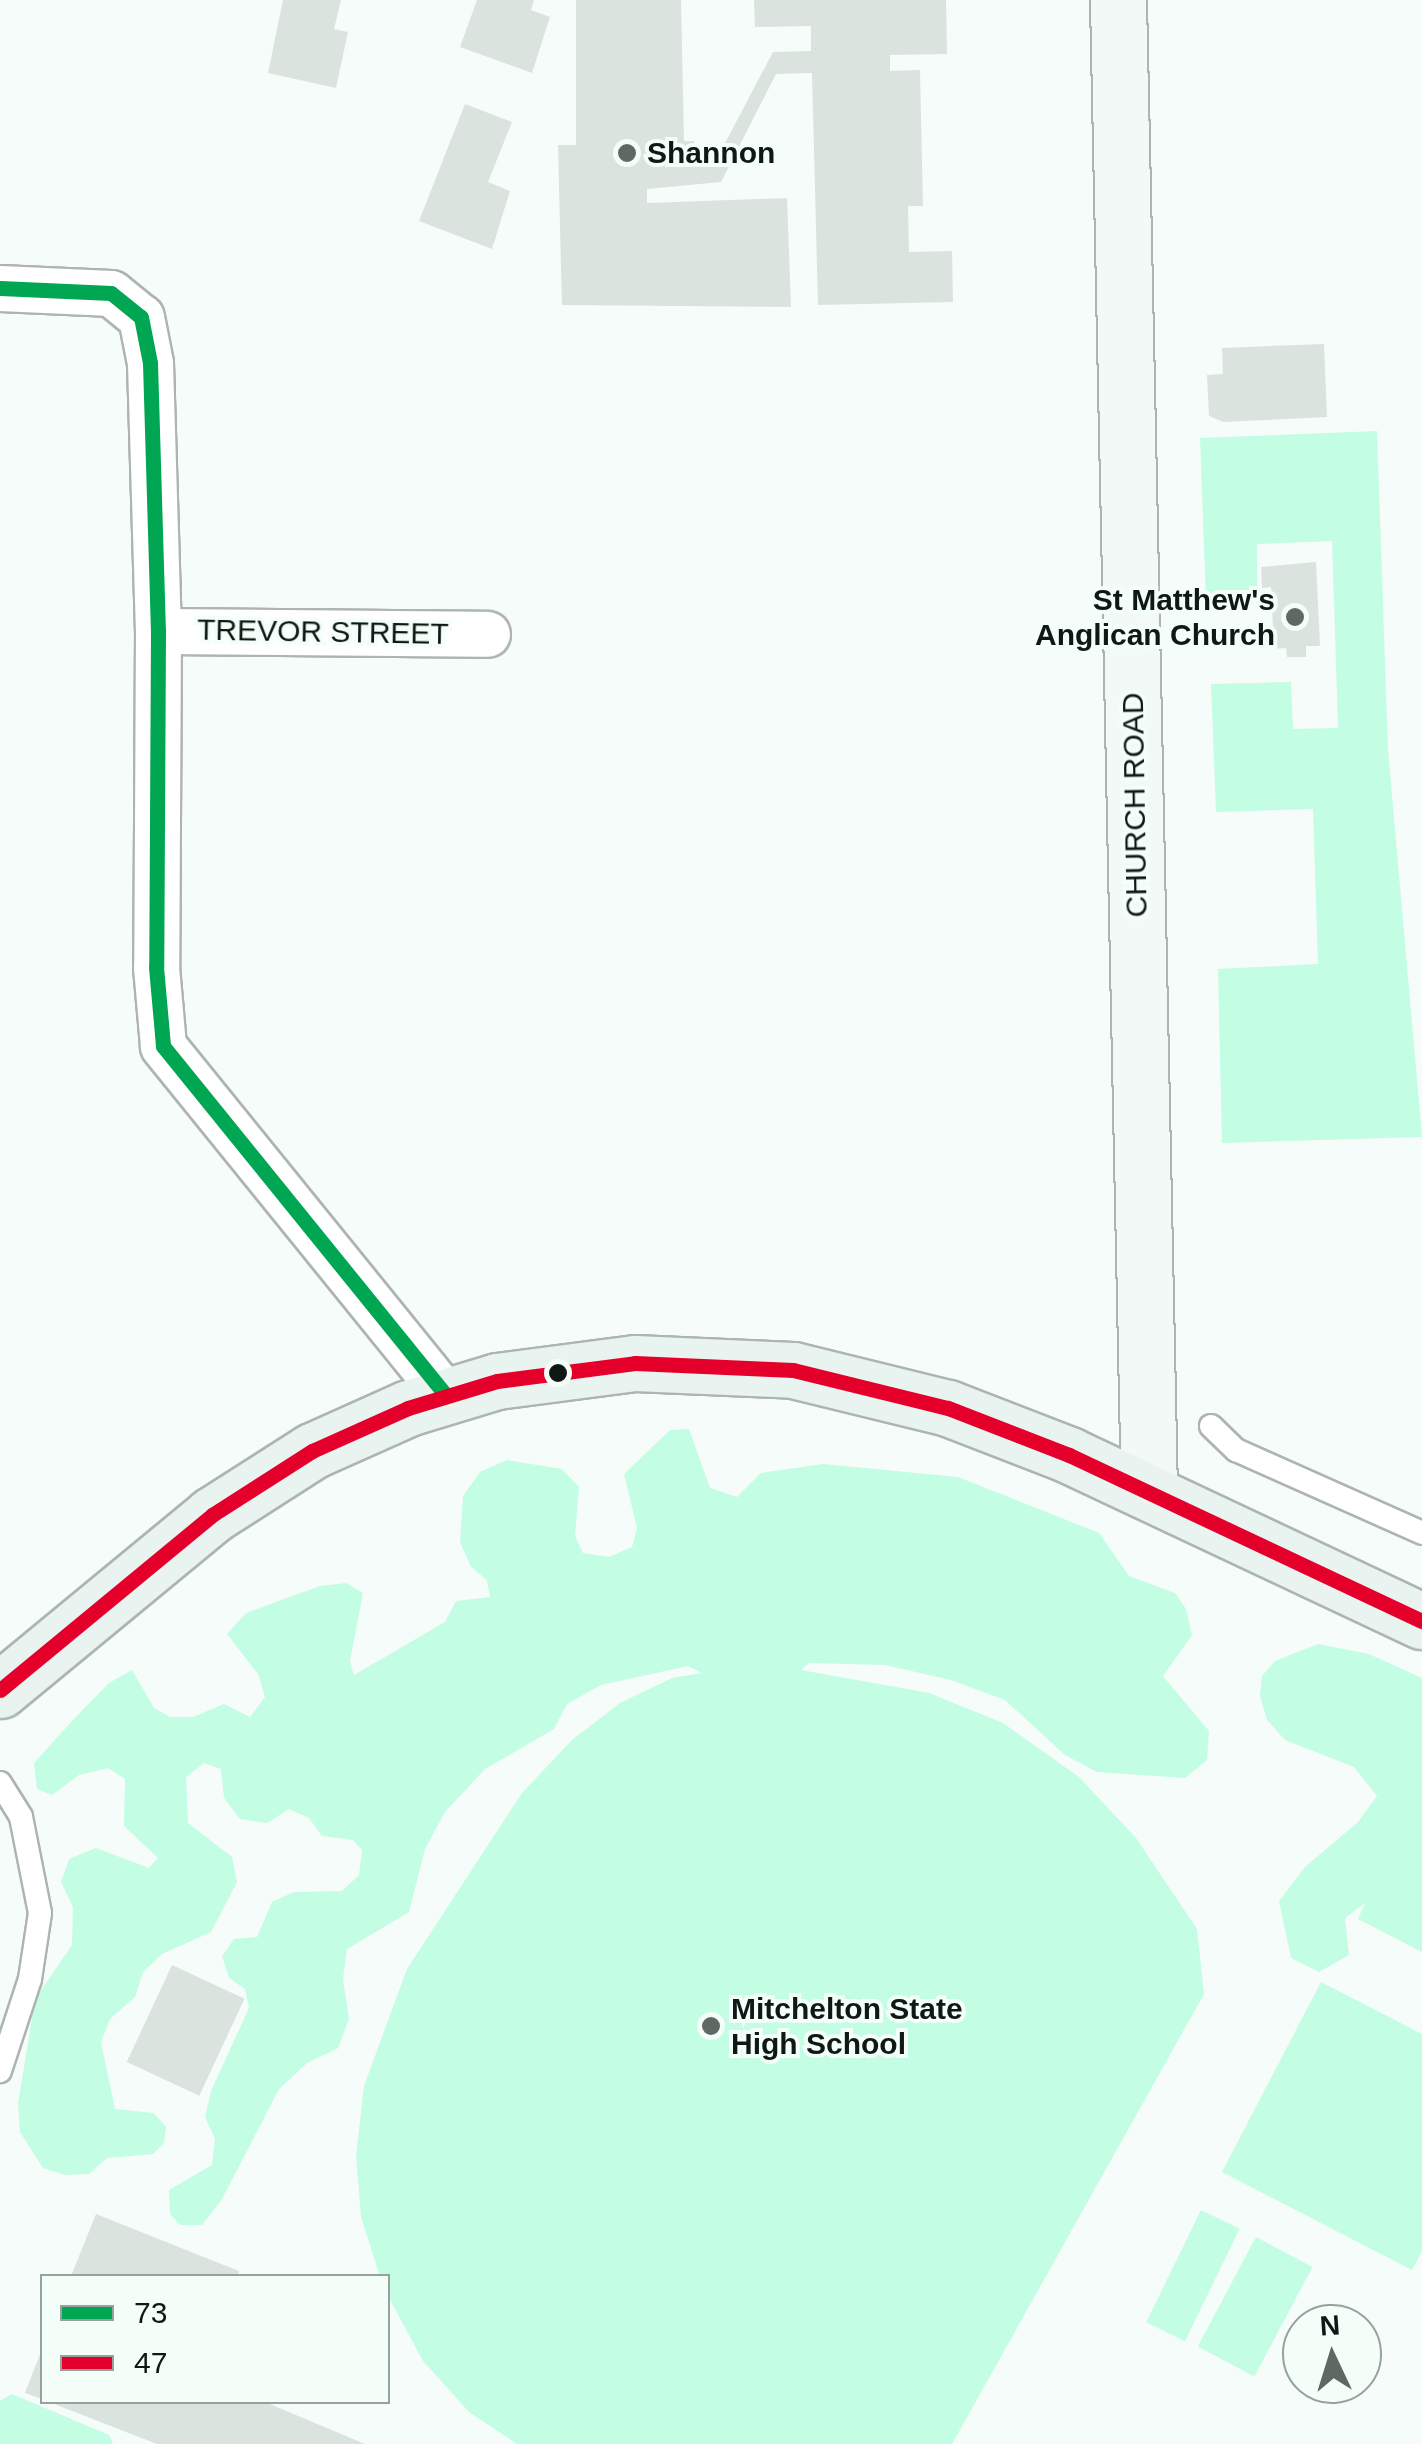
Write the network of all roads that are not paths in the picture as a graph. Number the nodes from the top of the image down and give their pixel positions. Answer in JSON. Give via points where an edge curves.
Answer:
{"nodes":[{"id":1,"x":1118,"y":0,"type":"edge"},
{"id":2,"x":0,"y":288,"type":"edge"},
{"id":3,"x":158,"y":630,"type":"junction"},
{"id":4,"x":487,"y":634,"type":"dead end"},
{"id":5,"x":446,"y":1396,"type":"junction"},
{"id":6,"x":1211,"y":1426,"type":"dead end"},
{"id":7,"x":1149,"y":1491,"type":"junction"},
{"id":8,"x":1422,"y":1533,"type":"edge"},
{"id":9,"x":1422,"y":1621,"type":"edge"},
{"id":10,"x":0,"y":1690,"type":"edge"},
{"id":11,"x":0,"y":1782,"type":"edge"},
{"id":12,"x":0,"y":2071,"type":"edge"}],
"edges":[{"from":1,"to":7,"type":"street","name":"CHURCH ROAD"},
{"from":2,"to":3,"type":"street","via":[[112,293],[141,317],[150,363]]},
{"from":3,"to":4,"type":"street","name":"TREVOR STREET"},
{"from":3,"to":5,"type":"street","via":[[156,967],[163,1046]]},
{"from":5,"to":7,"type":"main road","via":[[529,1375],[619,1364],[793,1370],[948,1408]]},
{"from":5,"to":10,"type":"main road","via":[[364,1425],[275,1472],[134,1576]]},
{"from":6,"to":8,"type":"lane","via":[[1236,1450]]},
{"from":7,"to":9,"type":"main road"},
{"from":11,"to":12,"type":"lane","via":[[22,1816],[40,1913],[30,1978]]}]}
